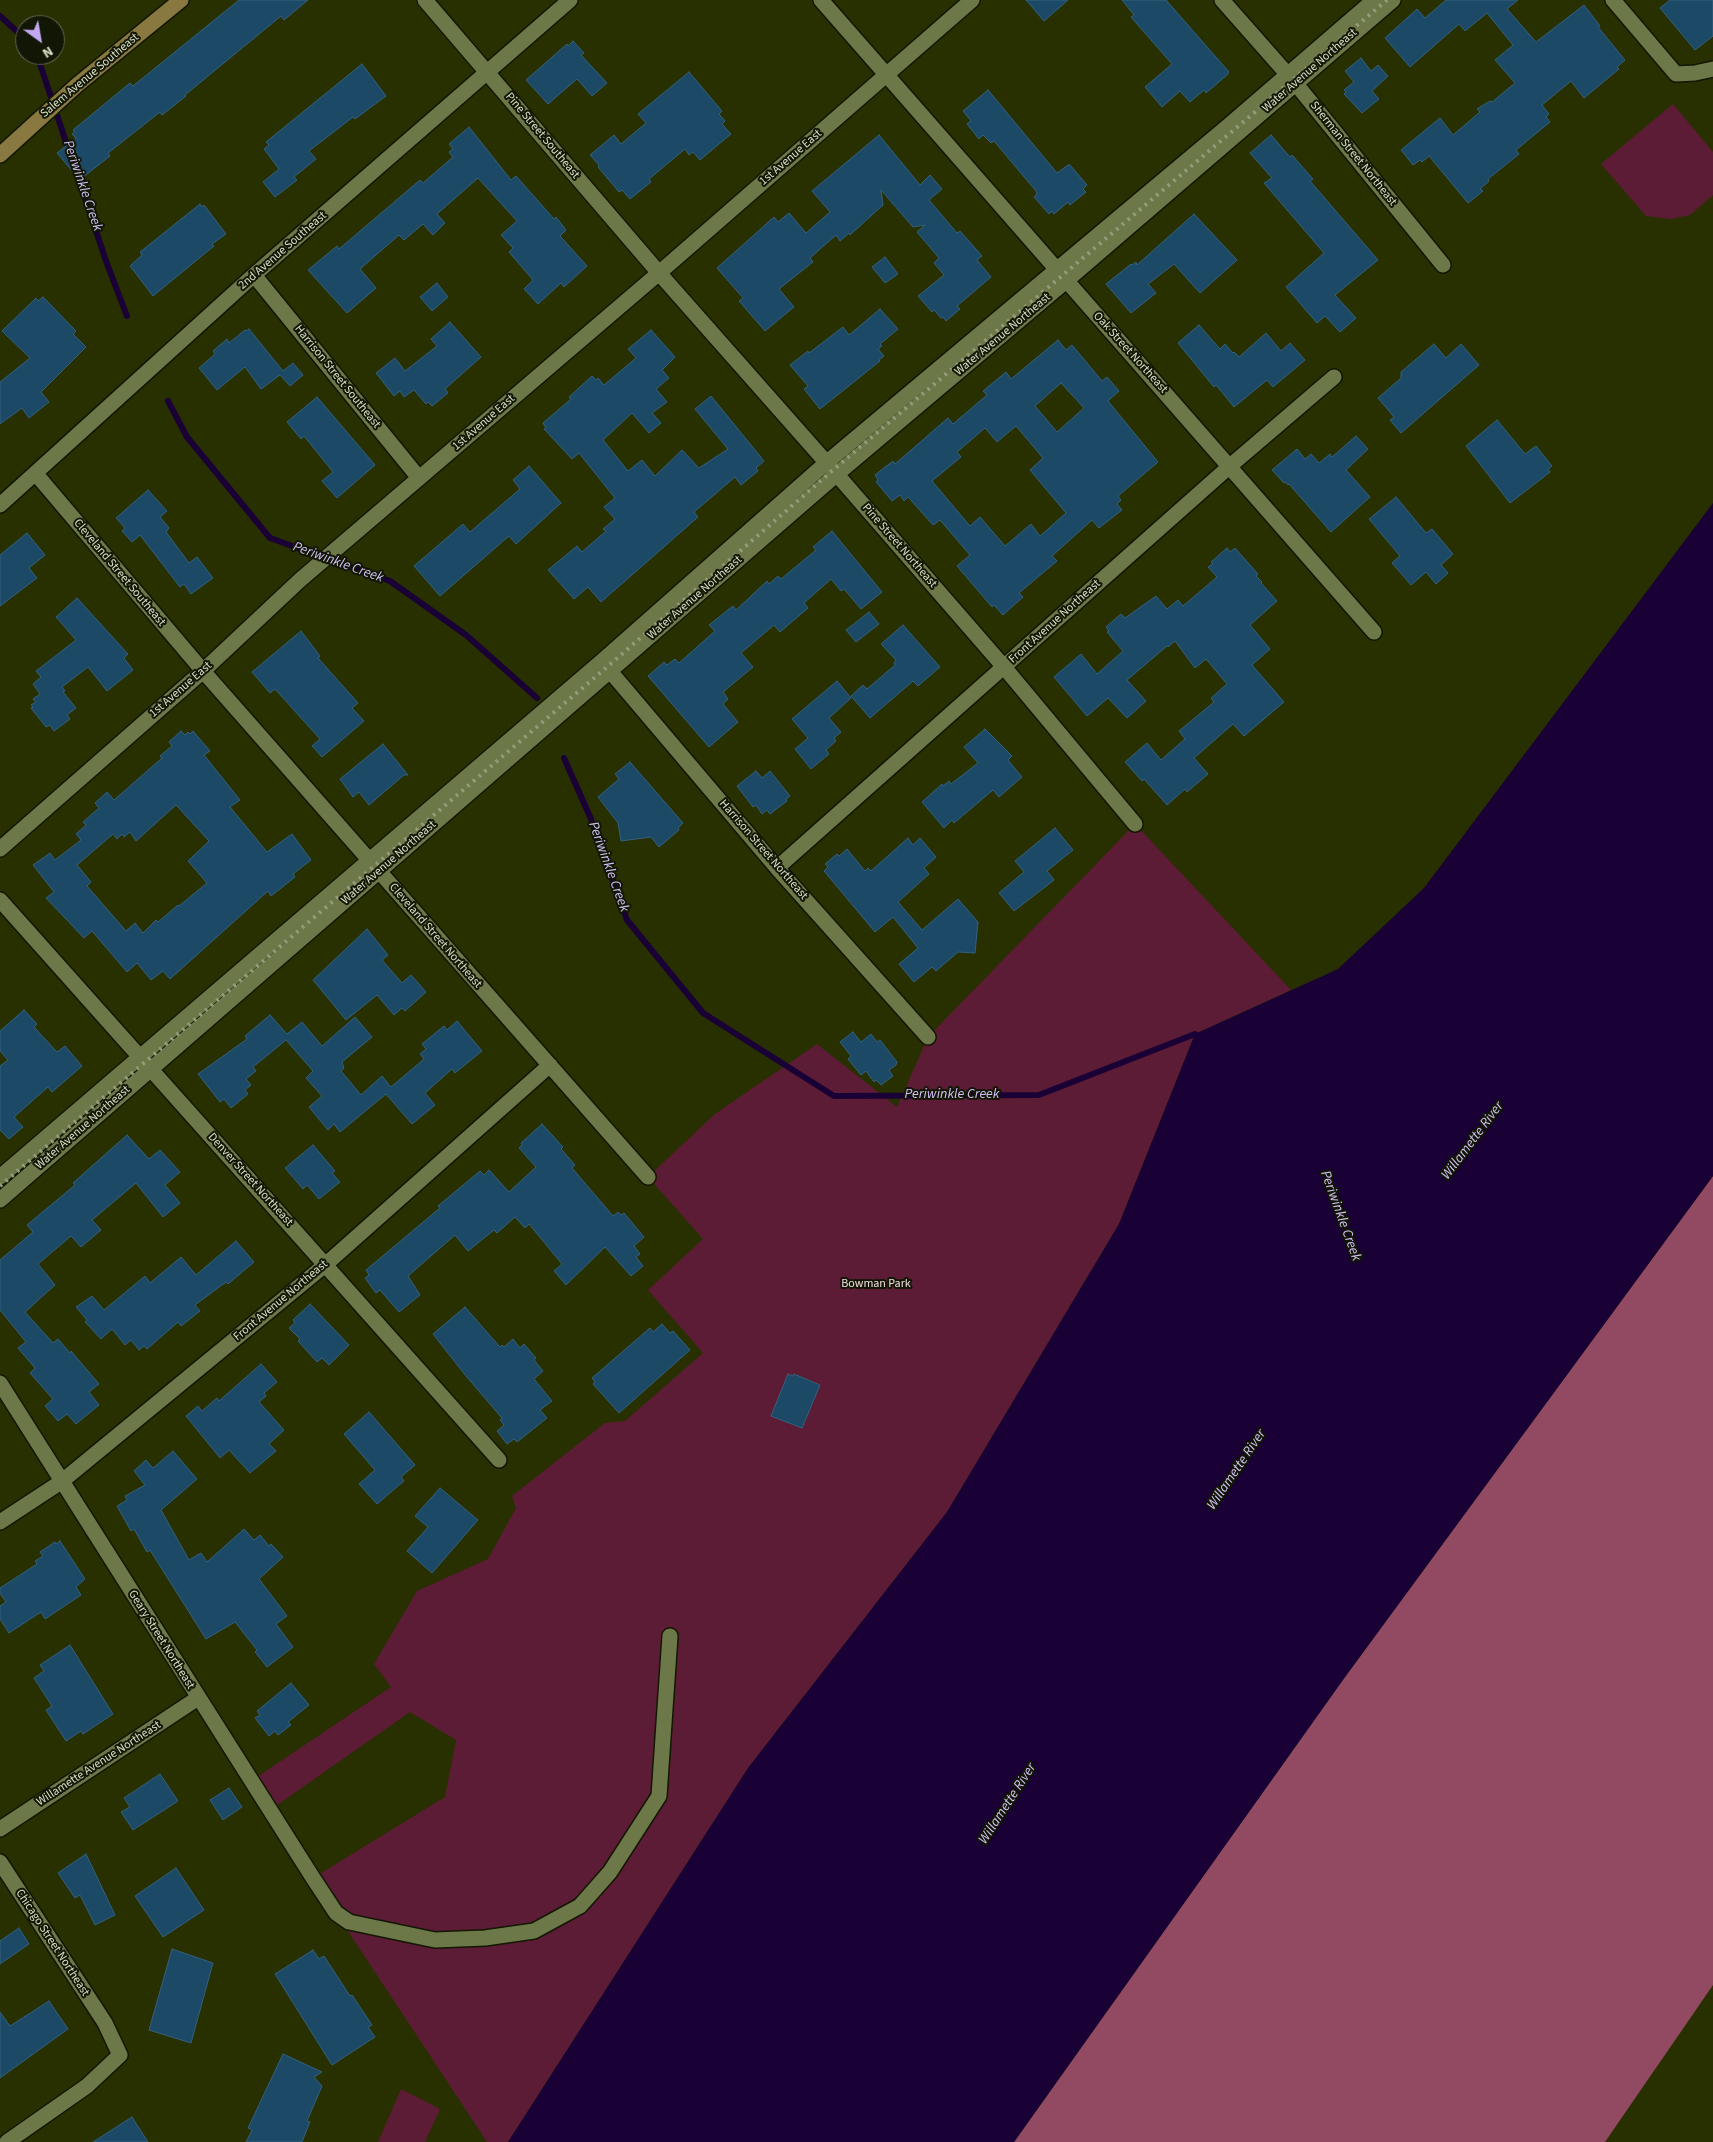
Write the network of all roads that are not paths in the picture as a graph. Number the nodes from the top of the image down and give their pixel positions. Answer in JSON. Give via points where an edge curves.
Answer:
{"nodes":[{"id":1,"x":181,"y":0,"type":"edge"},
{"id":2,"x":425,"y":0,"type":"edge"},
{"id":3,"x":570,"y":0,"type":"edge"},
{"id":4,"x":821,"y":0,"type":"edge"},
{"id":5,"x":972,"y":0,"type":"edge"},
{"id":6,"x":1222,"y":0,"type":"edge"},
{"id":7,"x":1374,"y":0,"type":"edge"},
{"id":8,"x":1393,"y":0,"type":"edge"},
{"id":9,"x":1613,"y":0,"type":"edge"},
{"id":10,"x":1713,"y":69,"type":"edge"},
{"id":11,"x":487,"y":72,"type":"junction"},
{"id":12,"x":886,"y":75,"type":"junction"},
{"id":13,"x":1291,"y":80,"type":"junction"},
{"id":14,"x":0,"y":155,"type":"edge"},
{"id":15,"x":1443,"y":265,"type":"dead end"},
{"id":16,"x":1055,"y":269,"type":"junction"},
{"id":17,"x":659,"y":273,"type":"junction"},
{"id":18,"x":254,"y":275,"type":"junction"},
{"id":19,"x":1066,"y":281,"type":"junction"},
{"id":20,"x":1334,"y":377,"type":"dead end"},
{"id":21,"x":826,"y":463,"type":"junction"},
{"id":22,"x":1230,"y":466,"type":"junction"},
{"id":23,"x":36,"y":474,"type":"junction"},
{"id":24,"x":837,"y":474,"type":"junction"},
{"id":25,"x":420,"y":478,"type":"junction"},
{"id":26,"x":2,"y":498,"type":"edge"},
{"id":27,"x":1374,"y":632,"type":"dead end"},
{"id":28,"x":606,"y":666,"type":"junction"},
{"id":29,"x":1004,"y":667,"type":"junction"},
{"id":30,"x":203,"y":671,"type":"junction"},
{"id":31,"x":1135,"y":824,"type":"dead end"},
{"id":32,"x":0,"y":848,"type":"edge"},
{"id":33,"x":368,"y":860,"type":"junction"},
{"id":34,"x":778,"y":868,"type":"junction"},
{"id":35,"x":378,"y":872,"type":"junction"},
{"id":36,"x":0,"y":900,"type":"edge"},
{"id":37,"x":928,"y":1037,"type":"dead end"},
{"id":38,"x":140,"y":1057,"type":"junction"},
{"id":39,"x":550,"y":1065,"type":"junction"},
{"id":40,"x":151,"y":1069,"type":"junction"},
{"id":41,"x":0,"y":1177,"type":"edge"},
{"id":42,"x":648,"y":1177,"type":"dead end"},
{"id":43,"x":0,"y":1200,"type":"edge"},
{"id":44,"x":325,"y":1265,"type":"junction"},
{"id":45,"x":0,"y":1383,"type":"edge"},
{"id":46,"x":499,"y":1460,"type":"dead end"},
{"id":47,"x":62,"y":1482,"type":"junction"},
{"id":48,"x":0,"y":1522,"type":"edge"},
{"id":49,"x":670,"y":1636,"type":"dead end"},
{"id":50,"x":198,"y":1698,"type":"junction"},
{"id":51,"x":0,"y":1829,"type":"edge"},
{"id":52,"x":0,"y":1862,"type":"edge"},
{"id":53,"x":7,"y":2142,"type":"edge"}],
"edges":[{"from":1,"to":14,"type":"main road","name":"Salem Avenue Southeast","via":[[77,85]]},
{"from":2,"to":11,"type":"street","name":"Pine Street Southeast"},
{"from":3,"to":11,"type":"street","name":"2nd Avenue Southeast"},
{"from":4,"to":12,"type":"street","name":"Oak Street Northeast"},
{"from":5,"to":12,"type":"street","name":"1st Avenue East"},
{"from":6,"to":13,"type":"street","name":"Sherman Street Northeast"},
{"from":7,"to":13,"type":"street","name":"Water Avenue Northeast"},
{"from":8,"to":13,"type":"street","name":"Water Avenue Northeast"},
{"from":9,"to":10,"type":"street","via":[[1676,74]]},
{"from":11,"to":17,"type":"street","name":"Pine Street Southeast"},
{"from":11,"to":18,"type":"street","name":"2nd Avenue Southeast"},
{"from":12,"to":16,"type":"street","name":"Oak Street Northeast"},
{"from":12,"to":17,"type":"street","name":"1st Avenue East"},
{"from":13,"to":15,"type":"street","name":"Sherman Street Northeast"},
{"from":13,"to":16,"type":"street","name":"Water Avenue Northeast"},
{"from":13,"to":19,"type":"street","name":"Water Avenue Northeast"},
{"from":16,"to":19,"type":"street","name":"Oak Street Northeast"},
{"from":16,"to":21,"type":"street","name":"Water Avenue Northeast"},
{"from":17,"to":21,"type":"street","name":"Pine Street Northeast"},
{"from":17,"to":25,"type":"street","name":"1st Avenue East"},
{"from":18,"to":23,"type":"street","name":"2nd Avenue Southeast"},
{"from":18,"to":25,"type":"street","name":"Harrison Street Southeast"},
{"from":19,"to":22,"type":"street","name":"Oak Street Northeast"},
{"from":19,"to":24,"type":"street","name":"Water Avenue Northeast"},
{"from":20,"to":22,"type":"street","name":"Front Avenue Northeast"},
{"from":21,"to":24,"type":"street","name":"Pine Street Northeast"},
{"from":21,"to":28,"type":"street","name":"Water Avenue Northeast"},
{"from":22,"to":27,"type":"street","name":"Oak Street Northeast"},
{"from":22,"to":29,"type":"street","name":"Front Avenue Northeast"},
{"from":23,"to":26,"type":"street","name":"2nd Avenue Southeast"},
{"from":23,"to":30,"type":"street","name":"Cleveland Street Southeast"},
{"from":24,"to":28,"type":"street","name":"Water Avenue Northeast"},
{"from":24,"to":29,"type":"street","name":"Pine Street Northeast"},
{"from":25,"to":30,"type":"street","name":"1st Avenue East","via":[[300,580]]},
{"from":28,"to":33,"type":"street","name":"Water Avenue Northeast"},
{"from":28,"to":34,"type":"street","name":"Harrison Street Northeast"},
{"from":28,"to":35,"type":"street","name":"Water Avenue Northeast"},
{"from":29,"to":31,"type":"street","name":"Pine Street Northeast"},
{"from":29,"to":34,"type":"street","name":"Front Avenue Northeast"},
{"from":30,"to":32,"type":"street","name":"1st Avenue East"},
{"from":30,"to":33,"type":"street","name":"Cleveland Street Northeast"},
{"from":33,"to":35,"type":"street","name":"Cleveland Street Northeast"},
{"from":33,"to":38,"type":"street","name":"Water Avenue Northeast"},
{"from":34,"to":37,"type":"street","name":"Harrison Street Northeast"},
{"from":35,"to":39,"type":"street","name":"Cleveland Street Northeast"},
{"from":35,"to":40,"type":"street","name":"Water Avenue Northeast"},
{"from":36,"to":38,"type":"street","name":"Denver Street Northeast"},
{"from":38,"to":40,"type":"street","name":"Denver Street Northeast"},
{"from":38,"to":41,"type":"street","name":"Water Avenue Northeast"},
{"from":39,"to":42,"type":"street","name":"Cleveland Street Northeast"},
{"from":39,"to":44,"type":"street","name":"Front Avenue Northeast"},
{"from":40,"to":43,"type":"street","name":"Water Avenue Northeast"},
{"from":40,"to":44,"type":"street","name":"Denver Street Northeast"},
{"from":44,"to":46,"type":"street","name":"Denver Street Northeast"},
{"from":44,"to":47,"type":"street","name":"Front Avenue Northeast"},
{"from":45,"to":47,"type":"street","name":"Geary Street Northeast"},
{"from":47,"to":48,"type":"street","name":"Front Avenue Northeast"},
{"from":47,"to":50,"type":"street","name":"Geary Street Northeast"},
{"from":49,"to":50,"type":"street","name":"Geary Street Northeast","via":[[659,1796],[610,1872],[580,1906],[534,1931],[485,1938],[435,1940],[349,1922],[336,1913]]},
{"from":50,"to":51,"type":"street","name":"Willamette Avenue Northeast"},
{"from":52,"to":53,"type":"street","name":"Chicago Street Northeast","via":[[105,2023],[120,2055],[87,2086]]}]}
